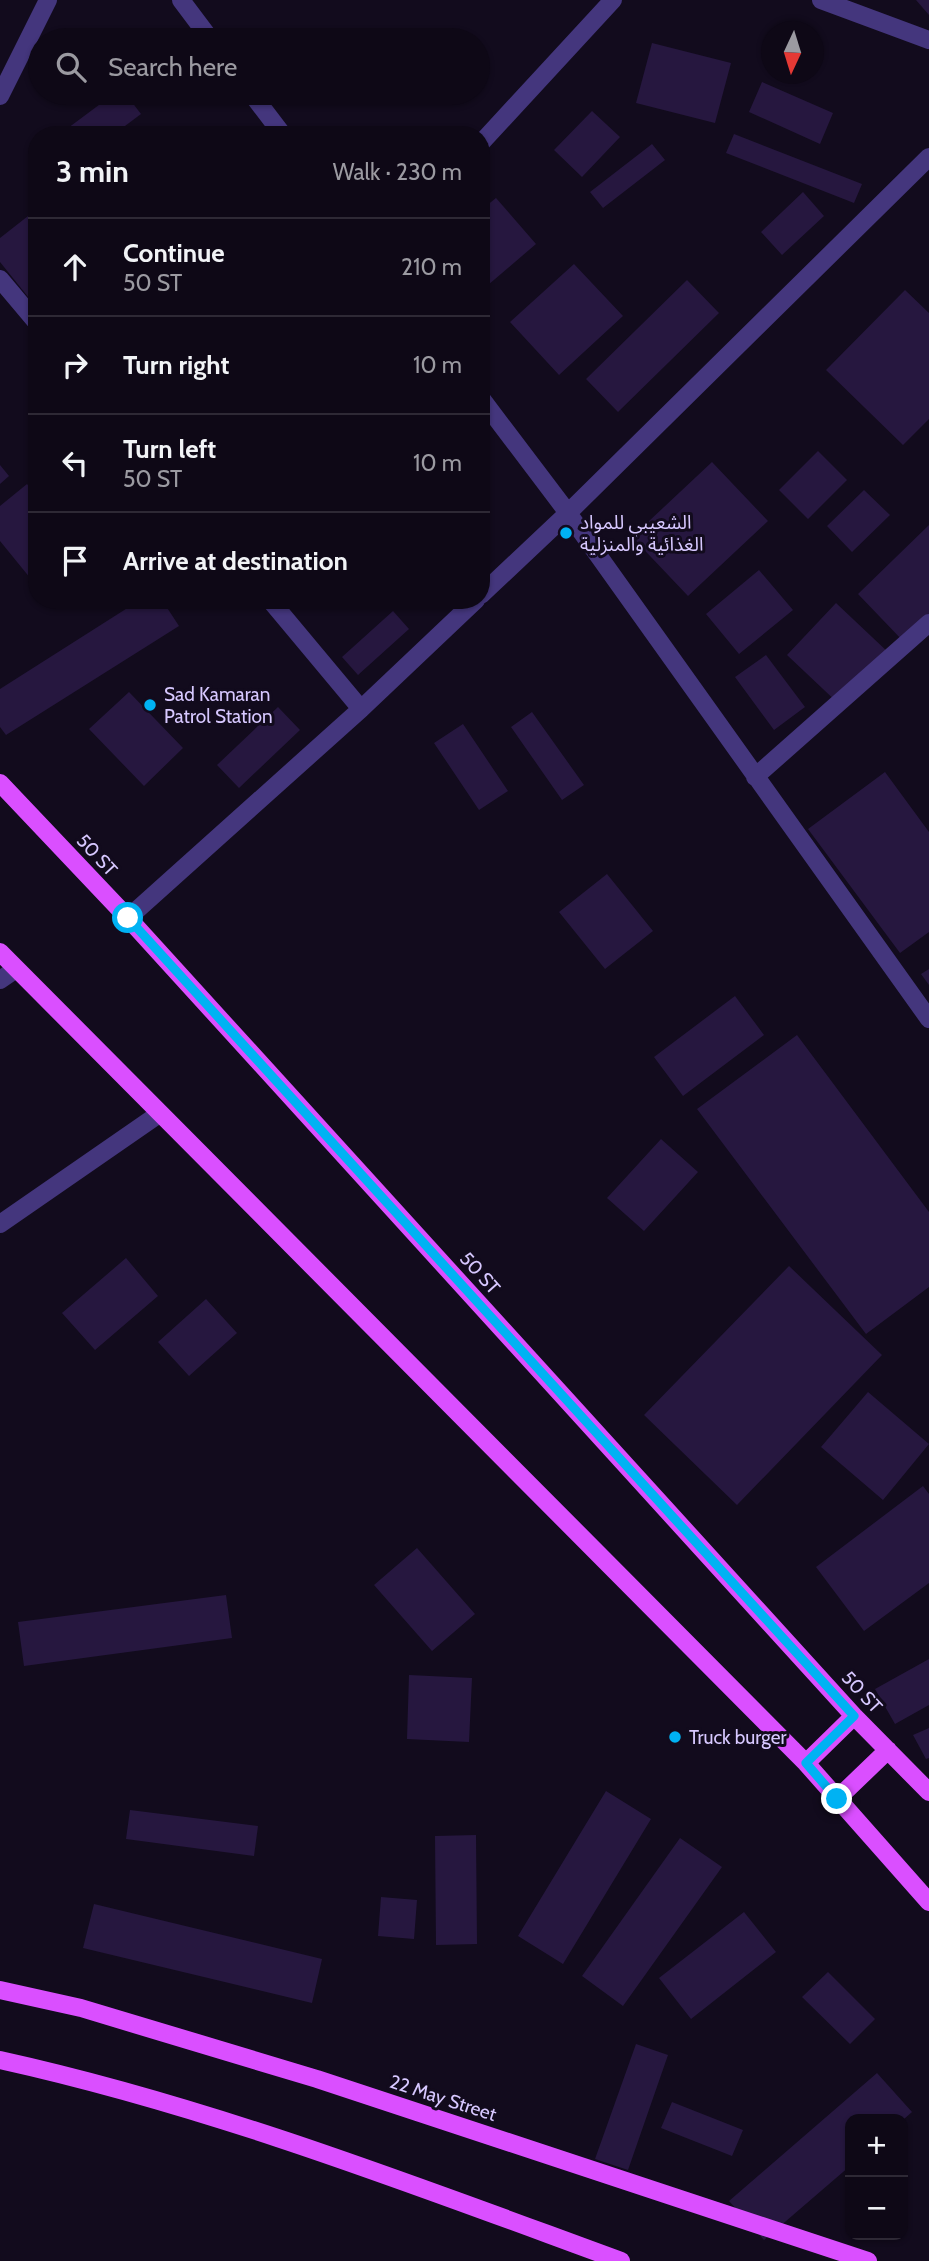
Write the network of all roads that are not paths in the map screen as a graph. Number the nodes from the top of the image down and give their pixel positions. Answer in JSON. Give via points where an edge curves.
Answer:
{"nodes":[{"id":1,"x":48,"y":0,"type":"edge"},
{"id":2,"x":181,"y":0,"type":"edge"},
{"id":3,"x":613,"y":0,"type":"edge"},
{"id":4,"x":821,"y":0,"type":"edge"},
{"id":5,"x":34,"y":28,"type":"edge"},
{"id":6,"x":202,"y":28,"type":"edge"},
{"id":7,"x":28,"y":40,"type":"edge"},
{"id":8,"x":929,"y":40,"type":"edge"},
{"id":9,"x":0,"y":96,"type":"edge"},
{"id":10,"x":260,"y":105,"type":"edge"},
{"id":11,"x":276,"y":126,"type":"edge"},
{"id":12,"x":490,"y":133,"type":"edge"},
{"id":13,"x":929,"y":157,"type":"edge"},
{"id":14,"x":0,"y":279,"type":"edge"},
{"id":15,"x":28,"y":312,"type":"edge"},
{"id":16,"x":490,"y":410,"type":"edge"},
{"id":17,"x":568,"y":513,"type":"junction"},
{"id":18,"x":490,"y":587,"type":"edge"},
{"id":19,"x":278,"y":609,"type":"edge"},
{"id":20,"x":467,"y":609,"type":"edge"},
{"id":21,"x":929,"y":623,"type":"edge"},
{"id":22,"x":361,"y":709,"type":"junction"},
{"id":23,"x":755,"y":777,"type":"junction"},
{"id":24,"x":0,"y":783,"type":"edge"},
{"id":25,"x":128,"y":918,"type":"junction"},
{"id":26,"x":0,"y":952,"type":"edge"},
{"id":27,"x":16,"y":969,"type":"junction"},
{"id":28,"x":0,"y":980,"type":"edge"},
{"id":29,"x":929,"y":1019,"type":"edge"},
{"id":30,"x":159,"y":1114,"type":"junction"},
{"id":31,"x":0,"y":1224,"type":"edge"},
{"id":32,"x":854,"y":1716,"type":"junction"},
{"id":33,"x":888,"y":1750,"type":"junction"},
{"id":34,"x":806,"y":1763,"type":"junction"},
{"id":35,"x":929,"y":1792,"type":"edge"},
{"id":36,"x":837,"y":1799,"type":"junction"},
{"id":37,"x":929,"y":1902,"type":"edge"},
{"id":38,"x":0,"y":1990,"type":"edge"},
{"id":39,"x":0,"y":2060,"type":"edge"},
{"id":40,"x":621,"y":2261,"type":"edge"},
{"id":41,"x":868,"y":2261,"type":"edge"}],
"edges":[{"from":1,"to":5,"type":"street"},
{"from":2,"to":6,"type":"street"},
{"from":3,"to":12,"type":"street"},
{"from":4,"to":8,"type":"street"},
{"from":7,"to":9,"type":"street"},
{"from":10,"to":11,"type":"street"},
{"from":13,"to":17,"type":"street"},
{"from":14,"to":15,"type":"street"},
{"from":16,"to":17,"type":"street"},
{"from":17,"to":18,"type":"street"},
{"from":17,"to":23,"type":"street"},
{"from":19,"to":22,"type":"street"},
{"from":20,"to":22,"type":"street"},
{"from":21,"to":23,"type":"street"},
{"from":22,"to":25,"type":"street"},
{"from":23,"to":29,"type":"street"},
{"from":24,"to":25,"type":"main road","name":"50 ST"},
{"from":25,"to":32,"type":"main road","name":"50 ST"},
{"from":26,"to":27,"type":"main road"},
{"from":27,"to":28,"type":"street"},
{"from":27,"to":30,"type":"main road"},
{"from":30,"to":31,"type":"street"},
{"from":30,"to":34,"type":"main road"},
{"from":32,"to":33,"type":"main road","name":"50 ST"},
{"from":32,"to":34,"type":"main road"},
{"from":33,"to":35,"type":"main road","name":"50 ST"},
{"from":33,"to":36,"type":"main road"},
{"from":34,"to":36,"type":"main road"},
{"from":36,"to":37,"type":"main road"},
{"from":38,"to":41,"type":"main road","name":"22 May Street","via":[[81,2008],[317,2079]]},
{"from":39,"to":40,"type":"main road","via":[[67,2074],[300,2144]]}]}
